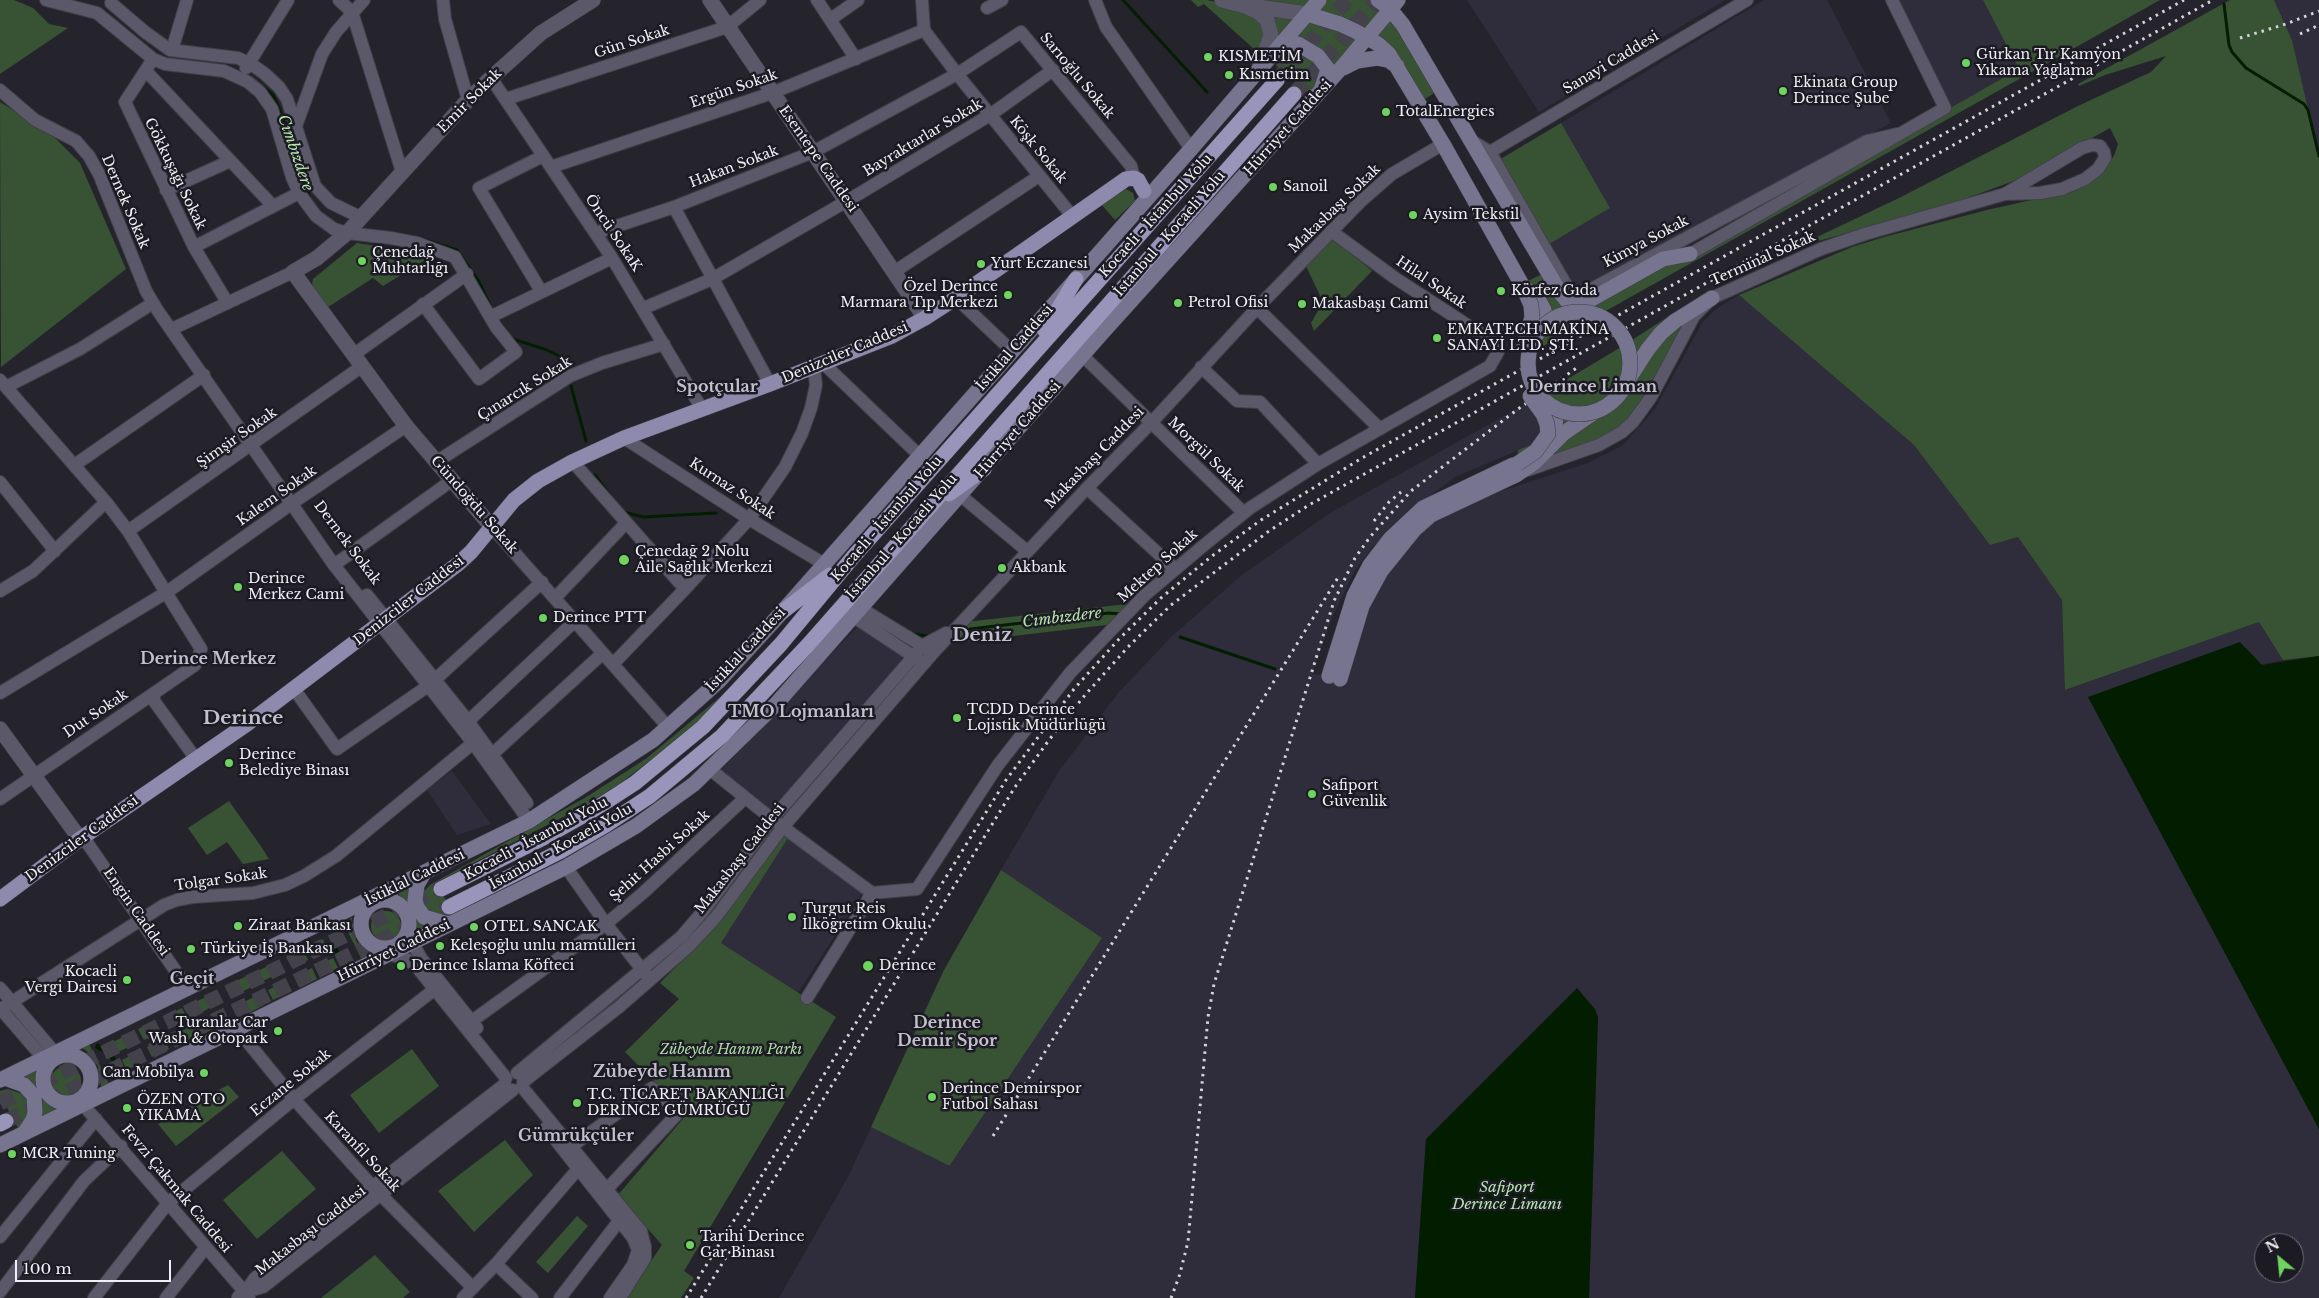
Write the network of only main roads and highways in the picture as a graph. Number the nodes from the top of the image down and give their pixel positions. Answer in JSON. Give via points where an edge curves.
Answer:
{"nodes":[{"id":1,"x":1319,"y":0,"type":"edge"},
{"id":2,"x":1405,"y":0,"type":"edge"},
{"id":3,"x":1307,"y":14,"type":"junction"},
{"id":4,"x":1378,"y":16,"type":"edge"},
{"id":5,"x":1322,"y":18,"type":"junction"},
{"id":6,"x":1276,"y":50,"type":"junction"},
{"id":7,"x":1419,"y":51,"type":"junction"},
{"id":8,"x":1397,"y":66,"type":"junction"},
{"id":9,"x":1339,"y":71,"type":"junction"},
{"id":10,"x":1277,"y":80,"type":"tunnel mouth"},
{"id":11,"x":1294,"y":94,"type":"tunnel mouth"},
{"id":12,"x":1315,"y":98,"type":"junction"},
{"id":13,"x":1142,"y":198,"type":"junction"},
{"id":14,"x":1547,"y":271,"type":"junction"},
{"id":15,"x":1076,"y":279,"type":"junction"},
{"id":16,"x":1522,"y":286,"type":"junction"},
{"id":17,"x":1712,"y":298,"type":"road end"},
{"id":18,"x":1577,"y":312,"type":"junction"},
{"id":19,"x":1540,"y":330,"type":"junction"},
{"id":20,"x":1102,"y":333,"type":"junction"},
{"id":21,"x":1030,"y":358,"type":"junction"},
{"id":22,"x":1622,"y":391,"type":"junction"},
{"id":23,"x":1550,"y":405,"type":"junction"},
{"id":24,"x":1596,"y":411,"type":"junction"},
{"id":25,"x":1548,"y":434,"type":"junction"},
{"id":26,"x":984,"y":468,"type":"junction"},
{"id":27,"x":1517,"y":469,"type":"junction"},
{"id":28,"x":923,"y":513,"type":"junction"},
{"id":29,"x":853,"y":557,"type":"junction"},
{"id":30,"x":782,"y":612,"type":"junction"},
{"id":31,"x":1335,"y":678,"type":"dead end"},
{"id":32,"x":424,"y":873,"type":"junction"},
{"id":33,"x":441,"y":889,"type":"tunnel mouth"},
{"id":34,"x":0,"y":899,"type":"edge"},
{"id":35,"x":371,"y":901,"type":"junction"},
{"id":36,"x":449,"y":907,"type":"tunnel mouth"},
{"id":37,"x":448,"y":924,"type":"junction"},
{"id":38,"x":400,"y":947,"type":"junction"},
{"id":39,"x":55,"y":1054,"type":"junction"},
{"id":40,"x":2,"y":1079,"type":"edge"},
{"id":41,"x":77,"y":1104,"type":"junction"},
{"id":42,"x":25,"y":1132,"type":"junction"},
{"id":43,"x":0,"y":1145,"type":"edge"}],
"edges":[{"from":1,"to":3,"type":"main road","name":"İstiklal Caddesi"},
{"from":1,"to":5,"type":"main road","via":[[1316,9]]},
{"from":2,"to":7,"type":"main road","via":[[1408,24]]},
{"from":3,"to":5,"type":"main road"},
{"from":3,"to":6,"type":"main road","name":"İstiklal Caddesi"},
{"from":4,"to":5,"type":"main road"},
{"from":4,"to":7,"type":"main road","via":[[1403,25]]},
{"from":4,"to":8,"type":"main road","via":[[1389,54]]},
{"from":4,"to":9,"type":"main road","name":"Hürriyet Caddesi"},
{"from":6,"to":12,"type":"main road","via":[[1298,44],[1325,63],[1328,69],[1325,82]]},
{"from":6,"to":13,"type":"main road","name":"İstiklal Caddesi","via":[[1191,149]]},
{"from":7,"to":14,"type":"main road"},
{"from":8,"to":9,"type":"main road","via":[[1377,58],[1357,61]]},
{"from":8,"to":16,"type":"main road"},
{"from":9,"to":12,"type":"main road","name":"Hürriyet Caddesi"},
{"from":9,"to":20,"type":"main road","via":[[1336,88],[1312,116],[1121,325]]},
{"from":10,"to":21,"type":"highway","name":"Kocaeli - İstanbul Yolu"},
{"from":11,"to":28,"type":"highway","name":"İstanbul - Kocaeli Yolu"},
{"from":12,"to":20,"type":"main road","name":"Hürriyet Caddesi"},
{"from":13,"to":15,"type":"main road","name":"İstiklal Caddesi"},
{"from":13,"to":34,"type":"main road","name":"Denizciler Caddesi","via":[[1141,184],[1134,178],[1126,179],[956,298],[884,340],[624,438],[538,481],[523,492],[458,564],[294,689],[80,838]]},
{"from":14,"to":18,"type":"main road","via":[[1550,295],[1555,304]]},
{"from":14,"to":18,"type":"main road","via":[[1567,301],[1583,304],[1663,259],[1690,254],[1594,309]]},
{"from":15,"to":21,"type":"highway"},
{"from":15,"to":30,"type":"main road","name":"İstiklal Caddesi"},
{"from":16,"to":19,"type":"main road","bridge":true,"via":[[1544,310]]},
{"from":16,"to":25,"type":"main road","bridge":true,"via":[[1531,305],[1532,317],[1521,358],[1522,378],[1548,424]]},
{"from":17,"to":22,"type":"main road","bridge":true,"via":[[1661,333]]},
{"from":18,"to":19,"type":"main road","bridge":true,"via":[[1554,318]]},
{"from":18,"to":22,"type":"main road","bridge":true,"via":[[1606,319],[1624,339],[1630,365]]},
{"from":19,"to":23,"type":"main road","bridge":true,"via":[[1529,354],[1529,373],[1537,391]]},
{"from":20,"to":26,"type":"main road","name":"Hürriyet Caddesi"},
{"from":21,"to":29,"type":"highway","name":"Kocaeli - İstanbul Yolu"},
{"from":22,"to":24,"type":"main road","bridge":true},
{"from":23,"to":24,"type":"main road","bridge":true,"via":[[1572,413]]},
{"from":23,"to":25,"type":"main road","via":[[1556,418]]},
{"from":24,"to":27,"type":"main road","via":[[1564,433],[1535,462]]},
{"from":25,"to":27,"type":"main road","bridge":true},
{"from":26,"to":28,"type":"highway"},
{"from":26,"to":37,"type":"main road","name":"Hürriyet Caddesi","via":[[777,703],[711,770],[643,821],[566,867]]},
{"from":27,"to":31,"type":"main road","via":[[1423,508],[1390,539],[1370,565],[1354,596]]},
{"from":28,"to":36,"type":"highway","name":"İstanbul - Kocaeli Yolu","via":[[769,687],[687,767],[606,825]]},
{"from":29,"to":30,"type":"highway"},
{"from":29,"to":33,"type":"highway","name":"Kocaeli - İstanbul Yolu","via":[[757,670],[676,751],[595,809]]},
{"from":30,"to":32,"type":"main road","name":"İstiklal Caddesi","via":[[719,682],[653,740],[533,819]]},
{"from":32,"to":35,"type":"main road","name":"İstiklal Caddesi"},
{"from":32,"to":37,"type":"main road","via":[[417,885],[417,907],[424,917]]},
{"from":35,"to":38,"type":"main road","via":[[392,901],[404,910],[408,917],[408,933]]},
{"from":35,"to":38,"type":"main road","via":[[361,919],[363,935],[374,946]]},
{"from":35,"to":39,"type":"main road","name":"İstiklal Caddesi"},
{"from":37,"to":38,"type":"main road","name":"Hürriyet Caddesi"},
{"from":38,"to":41,"type":"main road","name":"Hürriyet Caddesi"},
{"from":39,"to":40,"type":"main road","name":"İstiklal Caddesi"},
{"from":39,"to":41,"type":"main road","via":[[45,1068],[43,1084],[46,1092],[59,1102]]},
{"from":39,"to":41,"type":"main road","via":[[79,1058],[89,1070],[90,1085]]},
{"from":40,"to":42,"type":"main road","via":[[24,1085],[34,1096],[36,1112]]},
{"from":41,"to":42,"type":"main road","name":"Hürriyet Caddesi"},
{"from":42,"to":43,"type":"main road","name":"Hürriyet Caddesi"}]}
